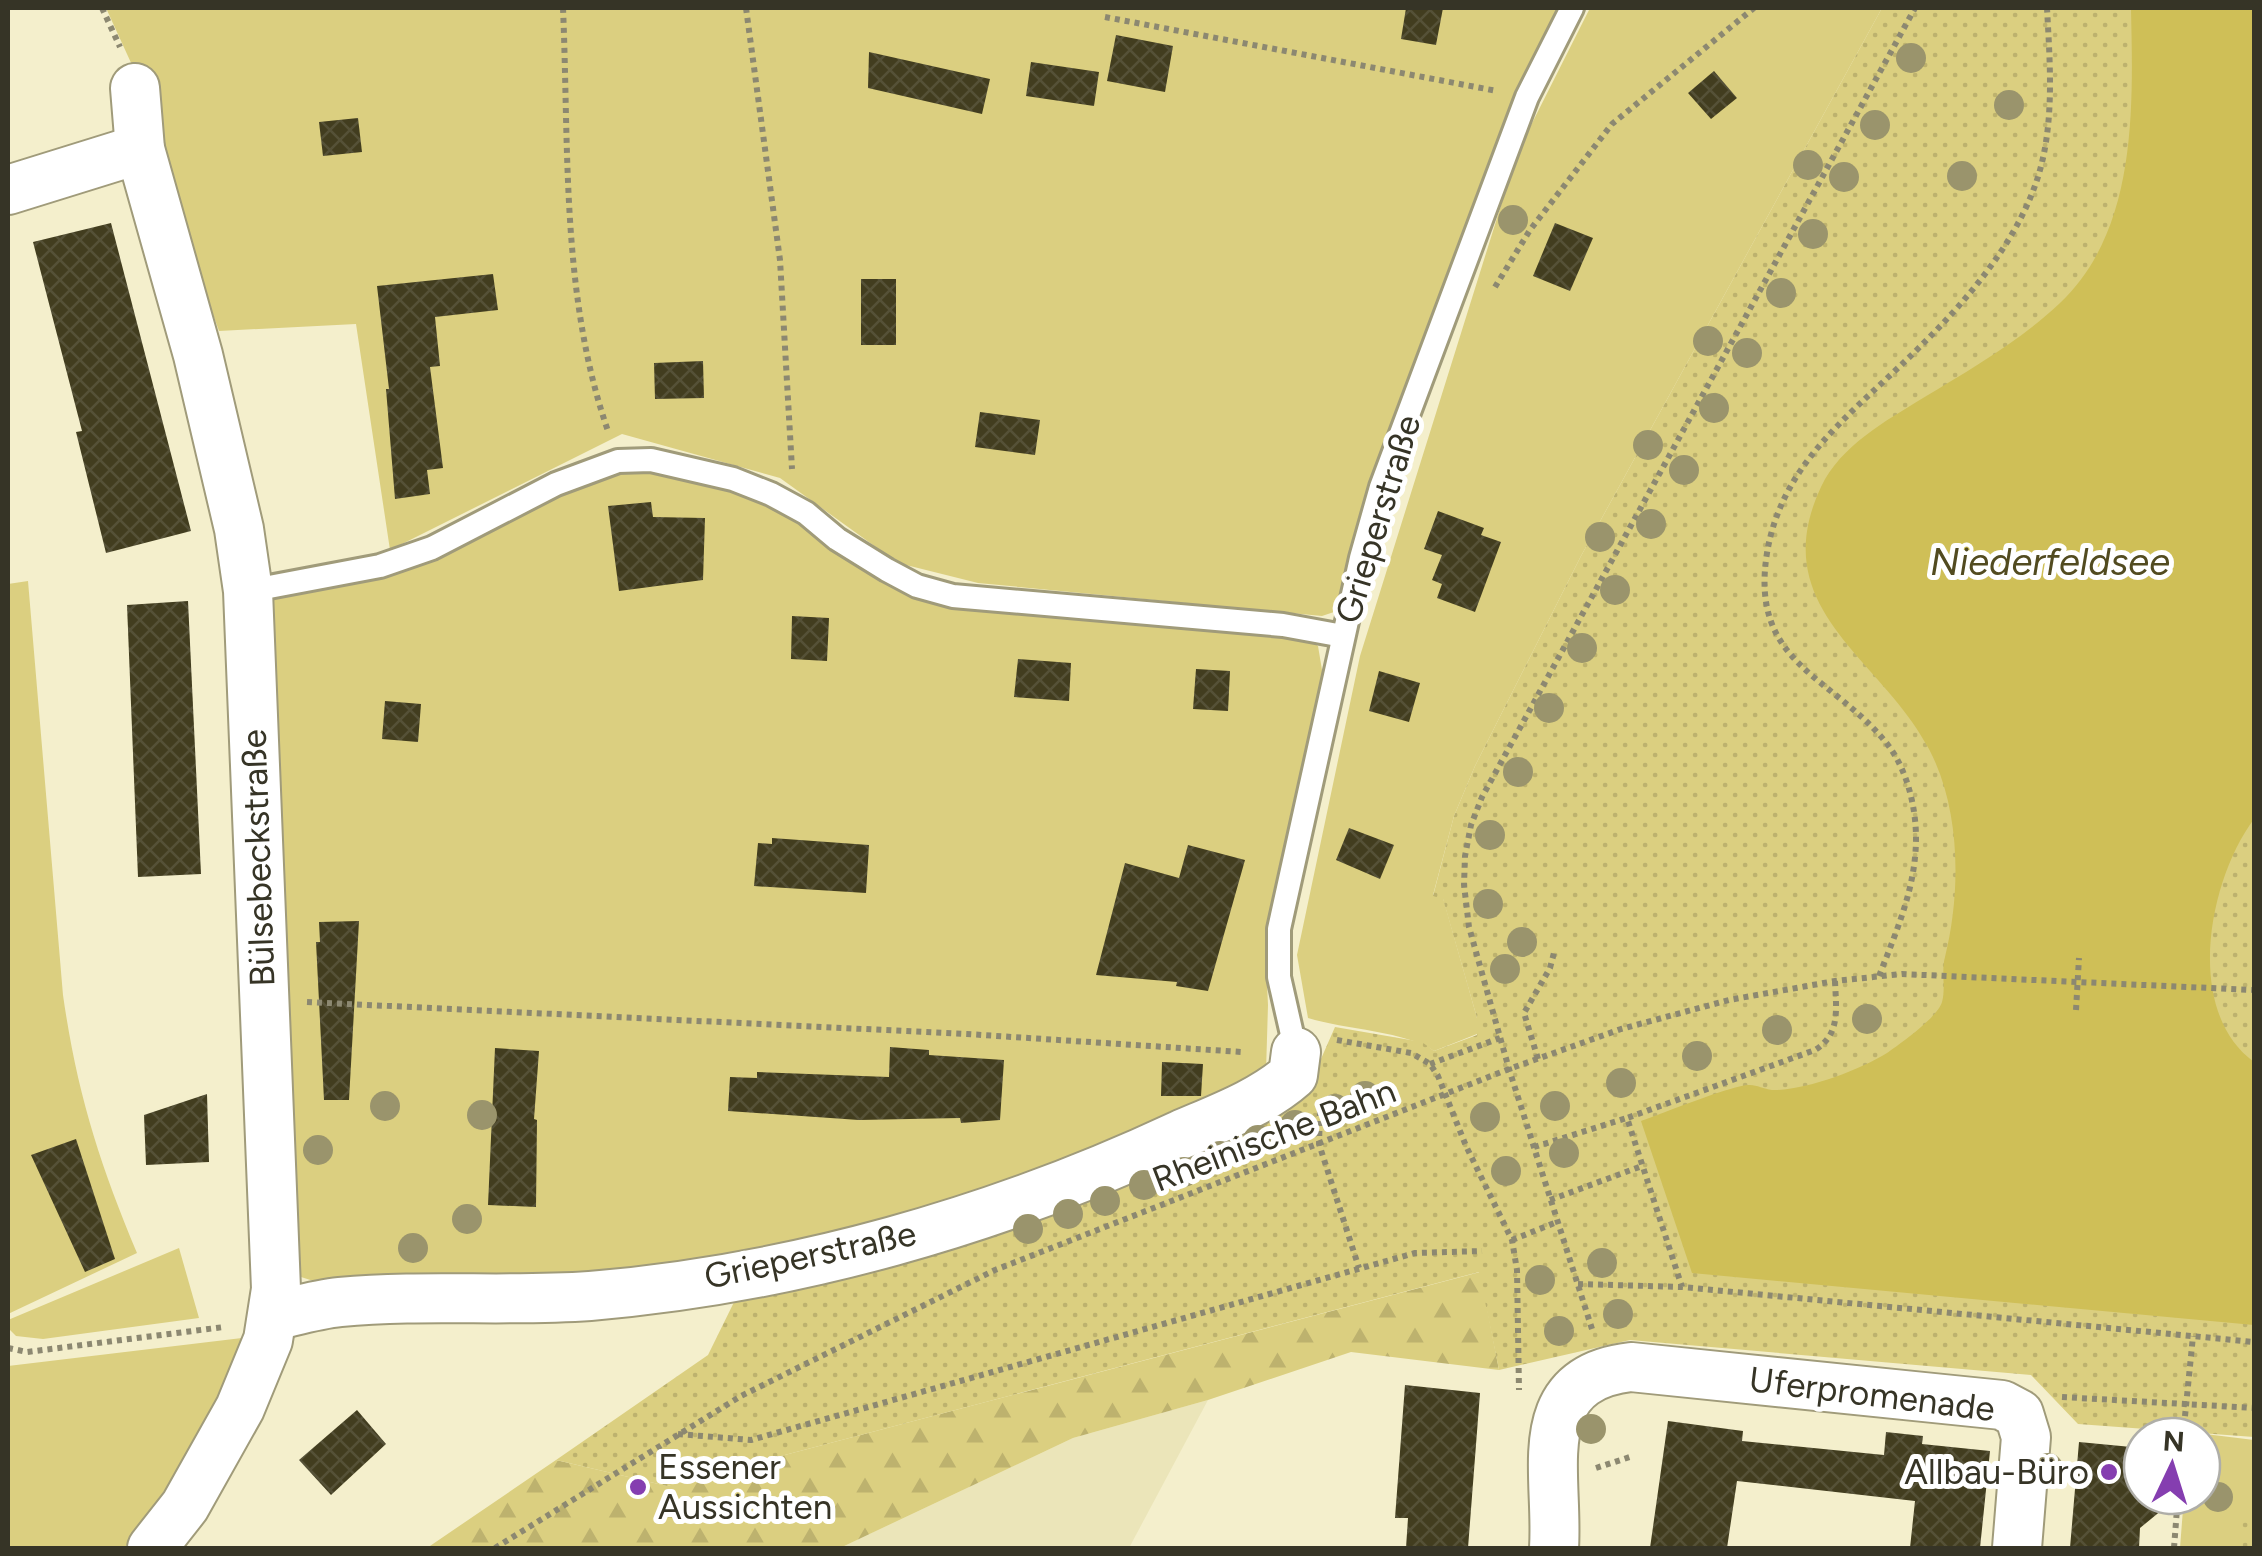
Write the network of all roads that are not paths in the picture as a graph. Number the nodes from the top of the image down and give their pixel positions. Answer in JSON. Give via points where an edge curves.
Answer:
{"nodes":[{"id":1,"x":1572,"y":8,"type":"edge"},
{"id":2,"x":135,"y":88,"type":"dead end"},
{"id":3,"x":140,"y":148,"type":"junction"},
{"id":4,"x":8,"y":190,"type":"edge"},
{"id":5,"x":248,"y":591,"type":"junction"},
{"id":6,"x":1343,"y":636,"type":"junction"},
{"id":7,"x":1296,"y":1052,"type":"joint"},
{"id":8,"x":273,"y":1316,"type":"junction"},
{"id":9,"x":152,"y":1548,"type":"edge"},
{"id":10,"x":1554,"y":1548,"type":"edge"},
{"id":11,"x":2017,"y":1548,"type":"edge"}],
"edges":[{"from":1,"to":6,"type":"lane","name":"Grieperstraße","via":[[1527,97],[1381,486]]},
{"from":2,"to":3,"type":"street","name":"Bülsebeckstraße"},
{"from":3,"to":4,"type":"street"},
{"from":3,"to":5,"type":"street","name":"Bülsebeckstraße","via":[[198,355]]},
{"from":5,"to":6,"type":"lane","via":[[412,555],[556,484],[618,460],[650,460],[733,479],[796,507],[887,570],[954,596]]},
{"from":5,"to":8,"type":"street","name":"Bülsebeckstraße"},
{"from":6,"to":7,"type":"lane","name":"Grieperstraße","via":[[1279,929],[1279,978]]},
{"from":7,"to":8,"type":"street","name":"Grieperstraße","via":[[1293,1074],[1268,1094],[1152,1149],[1068,1184],[847,1253],[590,1296],[339,1302]]},
{"from":8,"to":9,"type":"street","name":"Bülsebeckstraße","via":[[224,1442]]},
{"from":10,"to":11,"type":"street","name":"Uferpromenade","via":[[1556,1418],[1572,1391],[1606,1370],[1631,1367],[2002,1405],[2019,1414],[2026,1437]]}]}
